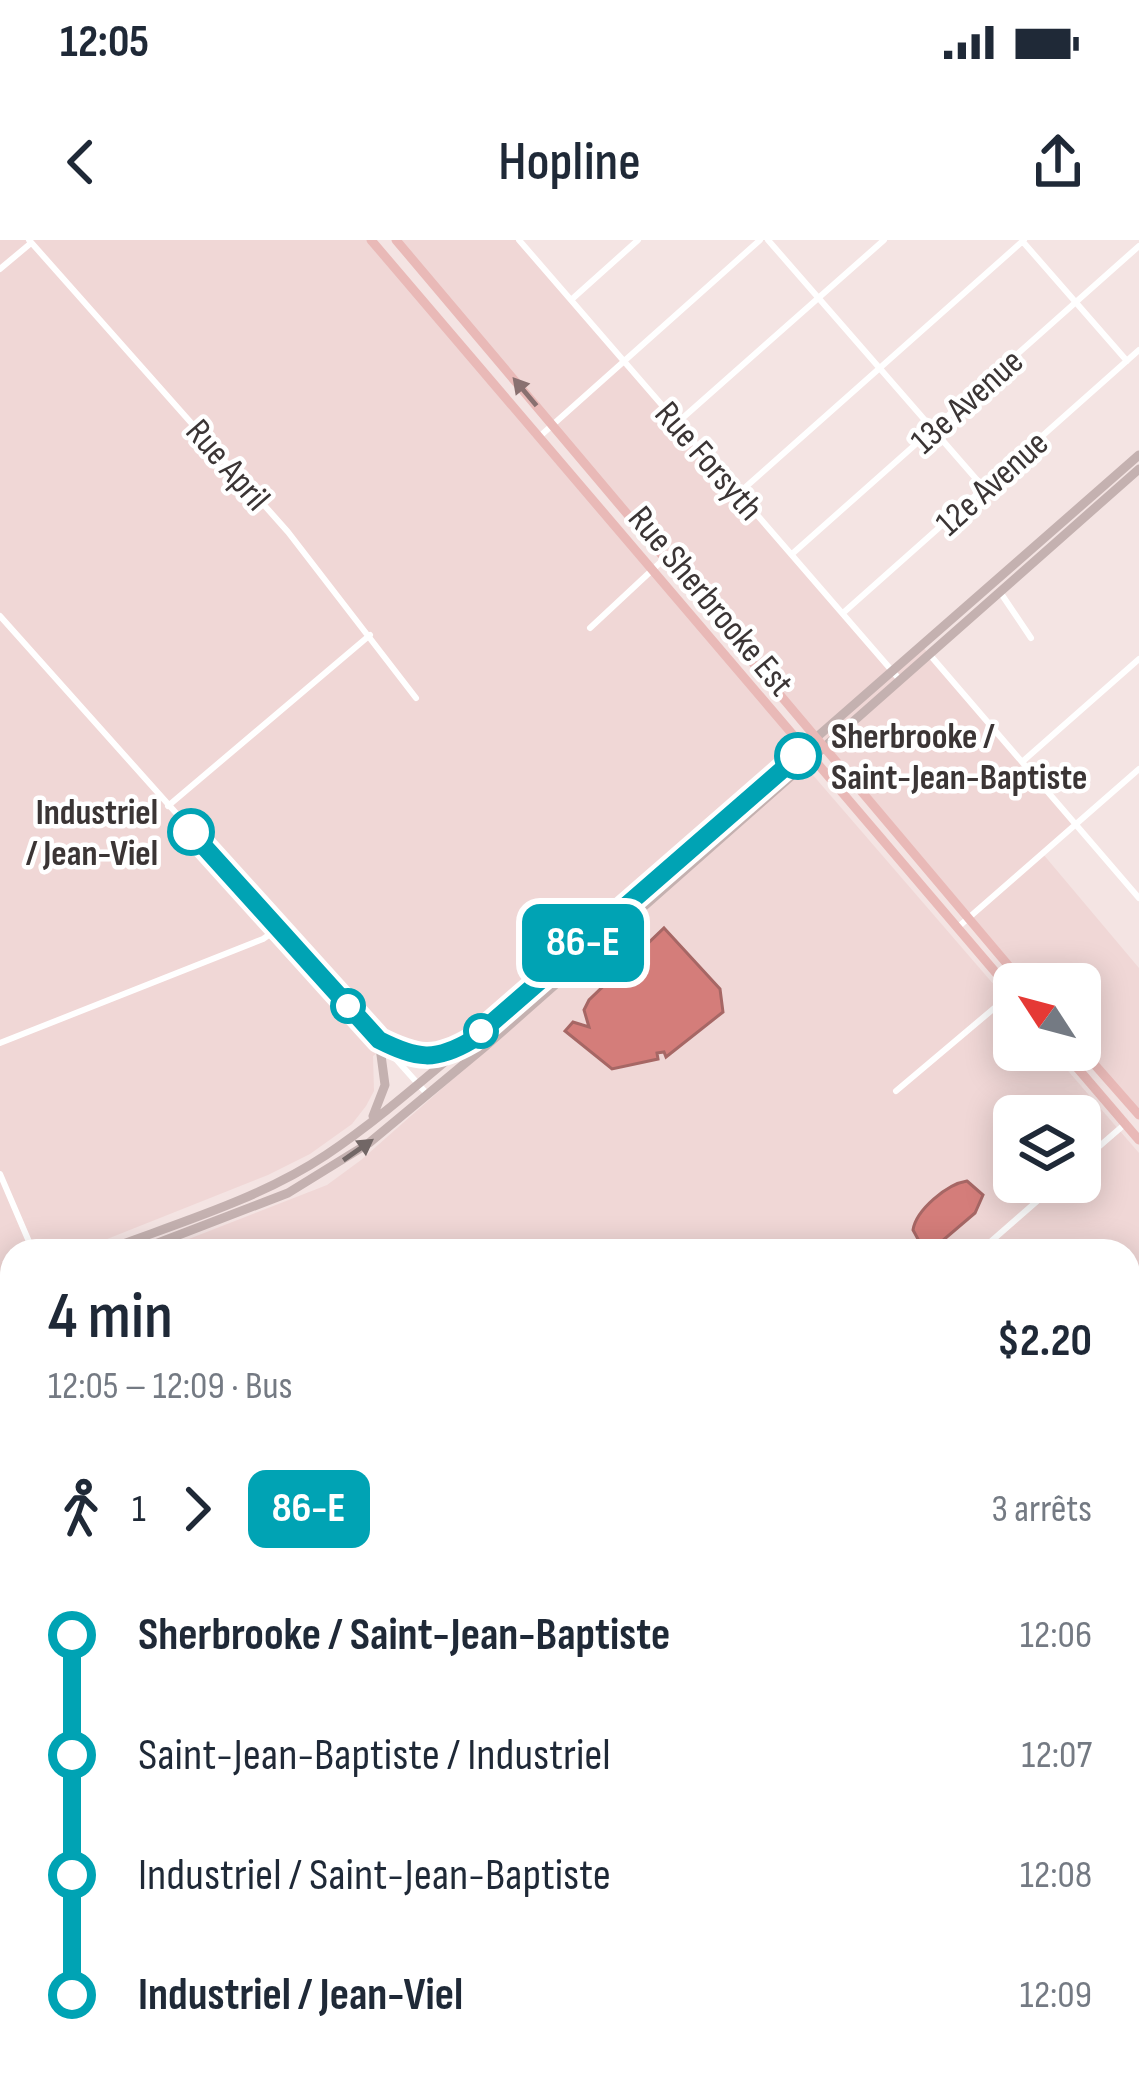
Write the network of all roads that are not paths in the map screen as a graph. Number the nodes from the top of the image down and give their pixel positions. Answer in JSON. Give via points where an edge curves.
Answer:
{"nodes":[{"id":1,"x":371,"y":240,"type":"edge"},
{"id":2,"x":396,"y":240,"type":"edge"},
{"id":3,"x":518,"y":240,"type":"edge"},
{"id":4,"x":638,"y":240,"type":"edge"},
{"id":5,"x":764,"y":240,"type":"edge"},
{"id":6,"x":884,"y":240,"type":"edge"},
{"id":7,"x":1023,"y":240,"type":"edge"},
{"id":8,"x":30,"y":241,"type":"edge"},
{"id":9,"x":1139,"y":246,"type":"edge"},
{"id":10,"x":418,"y":265,"type":"junction"},
{"id":11,"x":0,"y":269,"type":"edge"},
{"id":12,"x":403,"y":278,"type":"junction"},
{"id":13,"x":819,"y":298,"type":"junction"},
{"id":14,"x":571,"y":300,"type":"junction"},
{"id":15,"x":1076,"y":302,"type":"junction"},
{"id":16,"x":1139,"y":350,"type":"edge"},
{"id":17,"x":1127,"y":361,"type":"junction"},
{"id":18,"x":624,"y":362,"type":"junction"},
{"id":19,"x":879,"y":369,"type":"junction"},
{"id":20,"x":677,"y":423,"type":"junction"},
{"id":21,"x":553,"y":424,"type":"junction"},
{"id":22,"x":932,"y":430,"type":"junction"},
{"id":23,"x":539,"y":437,"type":"junction"},
{"id":24,"x":1139,"y":455,"type":"edge"},
{"id":25,"x":588,"y":468,"type":"junction"},
{"id":26,"x":1139,"y":469,"type":"edge"},
{"id":27,"x":575,"y":480,"type":"junction"},
{"id":28,"x":984,"y":488,"type":"junction"},
{"id":29,"x":739,"y":493,"type":"junction"},
{"id":30,"x":621,"y":508,"type":"junction"},
{"id":31,"x":608,"y":519,"type":"junction"},
{"id":32,"x":792,"y":554,"type":"junction"},
{"id":33,"x":664,"y":559,"type":"junction"},
{"id":34,"x":652,"y":571,"type":"junction"},
{"id":35,"x":997,"y":588,"type":"junction"},
{"id":36,"x":843,"y":614,"type":"junction"},
{"id":37,"x":0,"y":616,"type":"edge"},
{"id":38,"x":721,"y":627,"type":"junction"},
{"id":39,"x":590,"y":628,"type":"dead end"},
{"id":40,"x":370,"y":635,"type":"junction"},
{"id":41,"x":708,"y":637,"type":"junction"},
{"id":42,"x":1031,"y":638,"type":"dead end"},
{"id":43,"x":926,"y":650,"type":"junction"},
{"id":44,"x":1139,"y":659,"type":"edge"},
{"id":45,"x":896,"y":676,"type":"junction"},
{"id":46,"x":416,"y":698,"type":"dead end"},
{"id":47,"x":822,"y":742,"type":"junction"},
{"id":48,"x":809,"y":754,"type":"junction"},
{"id":49,"x":1022,"y":762,"type":"junction"},
{"id":50,"x":1139,"y":769,"type":"edge"},
{"id":51,"x":168,"y":806,"type":"junction"},
{"id":52,"x":1076,"y":824,"type":"junction"},
{"id":53,"x":904,"y":841,"type":"junction"},
{"id":54,"x":890,"y":851,"type":"junction"},
{"id":55,"x":687,"y":852,"type":"junction"},
{"id":56,"x":697,"y":862,"type":"junction"},
{"id":57,"x":659,"y":876,"type":"junction"},
{"id":58,"x":668,"y":886,"type":"junction"},
{"id":59,"x":1136,"y":887,"type":"edge"},
{"id":60,"x":1139,"y":898,"type":"edge"},
{"id":61,"x":969,"y":918,"type":"junction"},
{"id":62,"x":279,"y":928,"type":"junction"},
{"id":63,"x":957,"y":928,"type":"junction"},
{"id":64,"x":1006,"y":963,"type":"edge"},
{"id":65,"x":552,"y":969,"type":"junction"},
{"id":66,"x":993,"y":969,"type":"edge"},
{"id":67,"x":560,"y":979,"type":"junction"},
{"id":68,"x":993,"y":1010,"type":"edge"},
{"id":69,"x":379,"y":1040,"type":"junction"},
{"id":70,"x":472,"y":1040,"type":"junction"},
{"id":71,"x":0,"y":1042,"type":"edge"},
{"id":72,"x":1086,"y":1071,"type":"edge"},
{"id":73,"x":1092,"y":1071,"type":"edge"},
{"id":74,"x":418,"y":1084,"type":"junction"},
{"id":75,"x":896,"y":1091,"type":"dead end"},
{"id":76,"x":428,"y":1096,"type":"junction"},
{"id":77,"x":1138,"y":1114,"type":"edge"},
{"id":78,"x":1125,"y":1124,"type":"junction"},
{"id":79,"x":361,"y":1130,"type":"junction"},
{"id":80,"x":1139,"y":1140,"type":"edge"},
{"id":81,"x":1101,"y":1145,"type":"edge"},
{"id":82,"x":0,"y":1174,"type":"edge"},
{"id":83,"x":1035,"y":1203,"type":"edge"},
{"id":84,"x":28,"y":1239,"type":"edge"},
{"id":85,"x":135,"y":1239,"type":"edge"},
{"id":86,"x":168,"y":1239,"type":"edge"},
{"id":87,"x":994,"y":1239,"type":"edge"}],
"edges":[{"from":1,"to":12,"type":"main road","name":"Rue Sherbrooke Est"},
{"from":2,"to":10,"type":"main road","name":"Rue Sherbrooke Est"},
{"from":3,"to":14,"type":"street","name":"Rue Forsyth"},
{"from":4,"to":14,"type":"street"},
{"from":5,"to":13,"type":"street"},
{"from":5,"to":18,"type":"street"},
{"from":6,"to":13,"type":"street"},
{"from":7,"to":15,"type":"street"},
{"from":7,"to":19,"type":"street"},
{"from":8,"to":11,"type":"street"},
{"from":8,"to":40,"type":"street","name":"Rue April"},
{"from":9,"to":15,"type":"street","name":"13e Avenue"},
{"from":10,"to":12,"type":"main road"},
{"from":21,"to":10,"type":"main road","name":"Rue Sherbrooke Est","one_way":true},
{"from":12,"to":23,"type":"main road","name":"Rue Sherbrooke Est"},
{"from":13,"to":19,"type":"street"},
{"from":13,"to":20,"type":"street"},
{"from":14,"to":18,"type":"street","name":"Rue Forsyth"},
{"from":15,"to":17,"type":"street"},
{"from":15,"to":22,"type":"street","name":"13e Avenue"},
{"from":16,"to":17,"type":"street","name":"12e Avenue"},
{"from":17,"to":28,"type":"street","name":"12e Avenue"},
{"from":18,"to":20,"type":"street","name":"Rue Forsyth"},
{"from":18,"to":21,"type":"street"},
{"from":19,"to":22,"type":"street"},
{"from":19,"to":29,"type":"street"},
{"from":20,"to":29,"type":"street","name":"Rue Forsyth"},
{"from":21,"to":23,"type":"street"},
{"from":21,"to":25,"type":"main road","name":"Rue Sherbrooke Est"},
{"from":22,"to":28,"type":"street"},
{"from":22,"to":32,"type":"street","name":"13e Avenue"},
{"from":23,"to":27,"type":"main road","name":"Rue Sherbrooke Est"},
{"from":24,"to":35,"type":"main road"},
{"from":25,"to":27,"type":"main road"},
{"from":25,"to":30,"type":"main road","name":"Rue Sherbrooke Est"},
{"from":26,"to":35,"type":"main road"},
{"from":27,"to":31,"type":"main road","name":"Rue Sherbrooke Est"},
{"from":28,"to":36,"type":"street","name":"12e Avenue"},
{"from":29,"to":32,"type":"street","name":"Rue Forsyth"},
{"from":30,"to":31,"type":"main road"},
{"from":30,"to":33,"type":"main road","name":"Rue Sherbrooke Est"},
{"from":31,"to":34,"type":"main road","name":"Rue Sherbrooke Est"},
{"from":32,"to":36,"type":"street","name":"Rue Forsyth"},
{"from":33,"to":34,"type":"street"},
{"from":33,"to":38,"type":"main road","name":"Rue Sherbrooke Est"},
{"from":34,"to":39,"type":"street"},
{"from":34,"to":41,"type":"main road","name":"Rue Sherbrooke Est"},
{"from":35,"to":42,"type":"street"},
{"from":35,"to":43,"type":"main road"},
{"from":36,"to":45,"type":"street","name":"Rue Forsyth"},
{"from":37,"to":51,"type":"street"},
{"from":38,"to":41,"type":"main road"},
{"from":38,"to":47,"type":"main road","name":"Rue Sherbrooke Est"},
{"from":40,"to":46,"type":"street","name":"Rue April"},
{"from":40,"to":51,"type":"street"},
{"from":41,"to":48,"type":"main road","name":"Rue Sherbrooke Est"},
{"from":43,"to":45,"type":"main road"},
{"from":43,"to":49,"type":"street"},
{"from":44,"to":49,"type":"street"},
{"from":45,"to":47,"type":"main road"},
{"from":47,"to":48,"type":"main road"},
{"from":47,"to":53,"type":"main road","name":"Rue Sherbrooke Est"},
{"from":48,"to":54,"type":"main road","name":"Rue Sherbrooke Est"},
{"from":48,"to":55,"type":"main road"},
{"from":48,"to":56,"type":"main road"},
{"from":49,"to":52,"type":"street"},
{"from":50,"to":52,"type":"street"},
{"from":51,"to":62,"type":"street"},
{"from":52,"to":59,"type":"street"},
{"from":52,"to":61,"type":"street"},
{"from":53,"to":54,"type":"main road"},
{"from":53,"to":61,"type":"main road","name":"Rue Sherbrooke Est"},
{"from":54,"to":63,"type":"main road","name":"Rue Sherbrooke Est"},
{"from":55,"to":56,"type":"main road"},
{"from":55,"to":57,"type":"main road"},
{"from":56,"to":58,"type":"main road"},
{"from":57,"to":58,"type":"main road"},
{"from":57,"to":65,"type":"main road"},
{"from":58,"to":67,"type":"main road"},
{"from":59,"to":60,"type":"street"},
{"from":61,"to":63,"type":"street"},
{"from":61,"to":64,"type":"main road","name":"Rue Sherbrooke Est"},
{"from":62,"to":69,"type":"street"},
{"from":62,"to":71,"type":"street"},
{"from":63,"to":66,"type":"main road","name":"Rue Sherbrooke Est"},
{"from":65,"to":67,"type":"main road"},
{"from":65,"to":70,"type":"main road"},
{"from":67,"to":76,"type":"main road"},
{"from":68,"to":75,"type":"street"},
{"from":69,"to":70,"type":"main road","via":[[415,1056]]},
{"from":69,"to":74,"type":"street"},
{"from":69,"to":79,"type":"main road","via":[[385,1085]]},
{"from":70,"to":74,"type":"main road"},
{"from":72,"to":78,"type":"main road"},
{"from":73,"to":77,"type":"main road"},
{"from":74,"to":76,"type":"street"},
{"from":74,"to":79,"type":"main road"},
{"from":86,"to":76,"type":"main road","one_way":true,"via":[[288,1193]]},
{"from":77,"to":78,"type":"main road"},
{"from":78,"to":80,"type":"main road"},
{"from":78,"to":81,"type":"street"},
{"from":79,"to":85,"type":"main road","via":[[261,1190]]},
{"from":82,"to":84,"type":"street"},
{"from":83,"to":87,"type":"street"}]}
